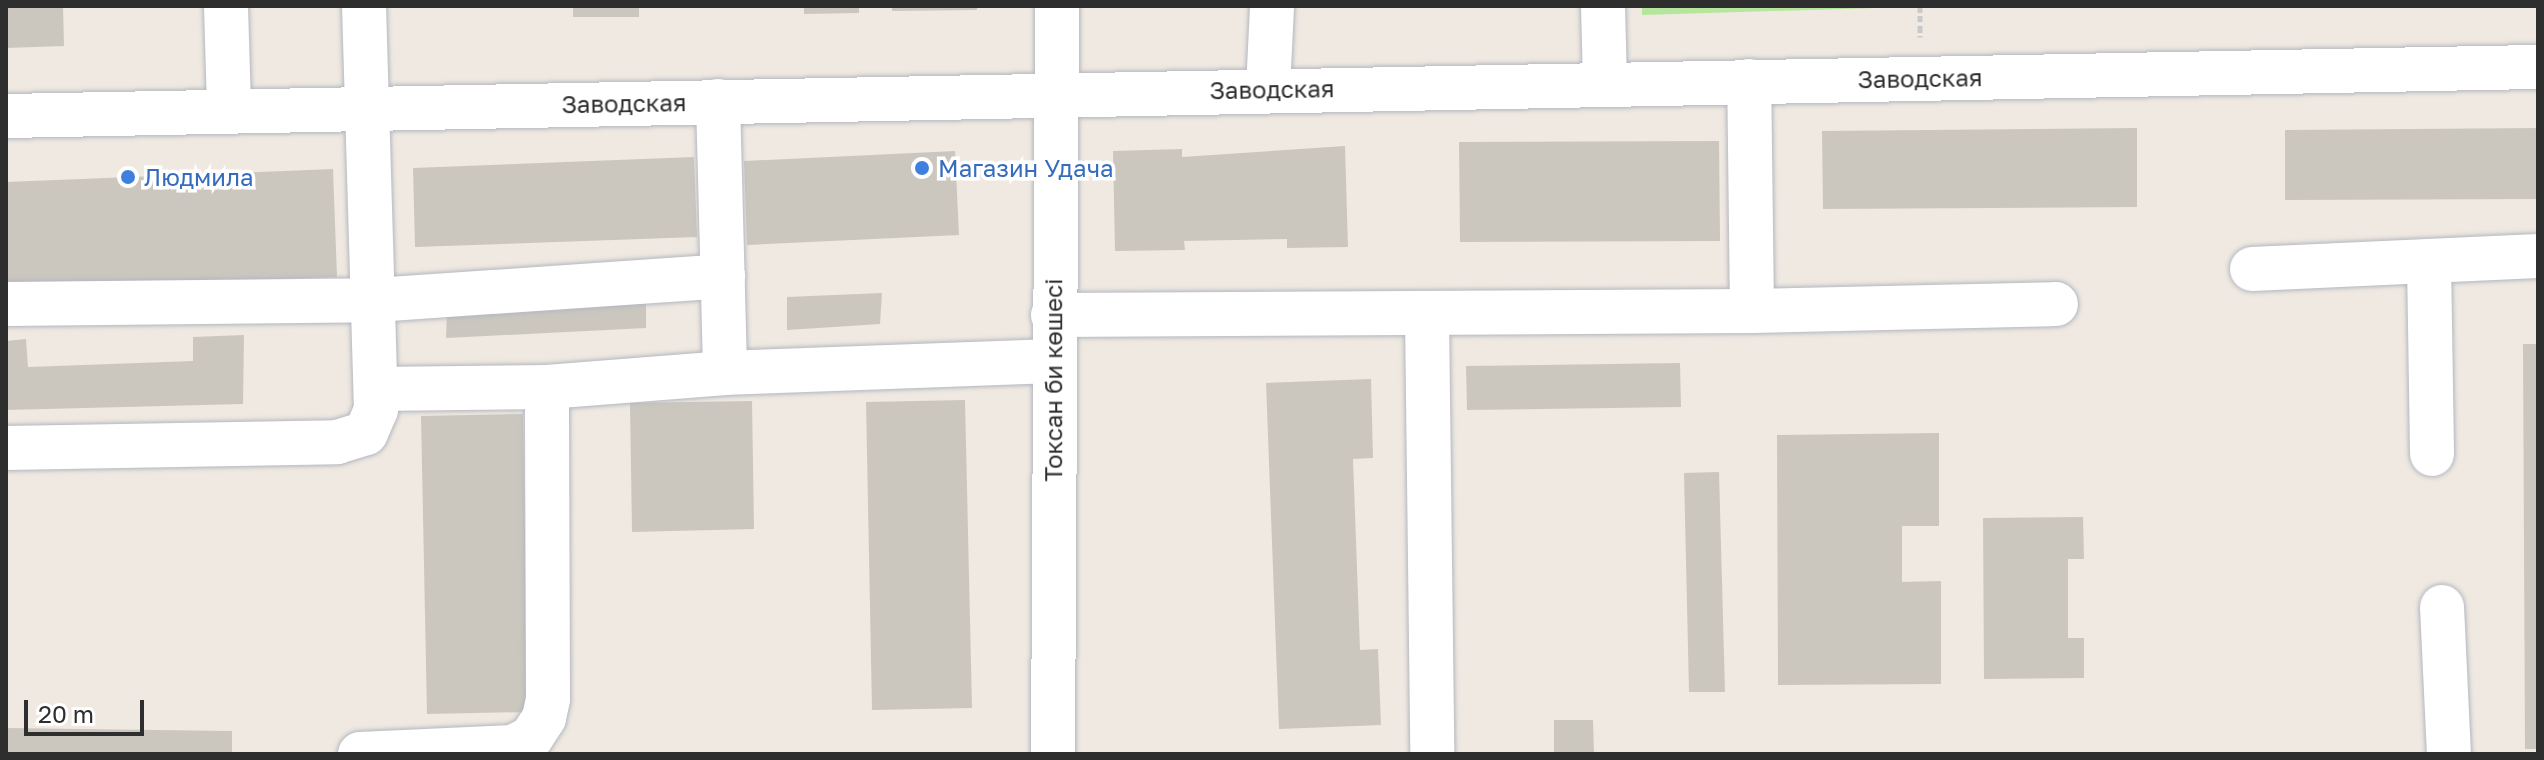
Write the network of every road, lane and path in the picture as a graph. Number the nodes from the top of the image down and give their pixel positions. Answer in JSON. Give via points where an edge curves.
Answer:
{"nodes":[{"id":1,"x":226,"y":6,"type":"edge"},
{"id":2,"x":364,"y":6,"type":"edge"},
{"id":3,"x":1057,"y":6,"type":"edge"},
{"id":4,"x":1272,"y":6,"type":"edge"},
{"id":5,"x":1603,"y":6,"type":"edge"},
{"id":6,"x":2538,"y":67,"type":"edge"},
{"id":7,"x":1749,"y":81,"type":"junction"},
{"id":8,"x":1605,"y":83,"type":"junction"},
{"id":9,"x":1268,"y":89,"type":"junction"},
{"id":10,"x":1053,"y":93,"type":"junction"},
{"id":11,"x":718,"y":101,"type":"junction"},
{"id":12,"x":368,"y":109,"type":"junction"},
{"id":13,"x":229,"y":110,"type":"junction"},
{"id":14,"x":6,"y":116,"type":"edge"},
{"id":15,"x":2538,"y":256,"type":"edge"},
{"id":16,"x":2429,"y":261,"type":"junction"},
{"id":17,"x":2252,"y":269,"type":"dead end"},
{"id":18,"x":723,"y":276,"type":"junction"},
{"id":19,"x":375,"y":300,"type":"junction"},
{"id":20,"x":6,"y":304,"type":"edge"},
{"id":21,"x":2056,"y":304,"type":"dead end"},
{"id":22,"x":1752,"y":311,"type":"junction"},
{"id":23,"x":1053,"y":315,"type":"junction"},
{"id":24,"x":1427,"y":315,"type":"junction"},
{"id":25,"x":1052,"y":361,"type":"junction"},
{"id":26,"x":725,"y":373,"type":"junction"},
{"id":27,"x":547,"y":387,"type":"junction"},
{"id":28,"x":376,"y":389,"type":"junction"},
{"id":29,"x":6,"y":448,"type":"edge"},
{"id":30,"x":2432,"y":454,"type":"dead end"},
{"id":31,"x":2442,"y":607,"type":"dead end"},
{"id":32,"x":360,"y":754,"type":"edge"},
{"id":33,"x":1053,"y":754,"type":"edge"},
{"id":34,"x":1432,"y":754,"type":"edge"},
{"id":35,"x":2449,"y":754,"type":"edge"}],
"edges":[{"from":1,"to":13,"type":"street"},
{"from":2,"to":12,"type":"street"},
{"from":3,"to":10,"type":"street","name":"Токсан би көшесі"},
{"from":4,"to":9,"type":"street"},
{"from":5,"to":8,"type":"street"},
{"from":6,"to":7,"type":"street","name":"Заводская"},
{"from":7,"to":8,"type":"street","name":"Заводская"},
{"from":7,"to":22,"type":"street"},
{"from":8,"to":9,"type":"street","name":"Заводская"},
{"from":9,"to":10,"type":"street","name":"Заводская"},
{"from":10,"to":11,"type":"street","name":"Заводская"},
{"from":10,"to":23,"type":"street","name":"Токсан би көшесі"},
{"from":11,"to":12,"type":"street","name":"Заводская"},
{"from":11,"to":18,"type":"street"},
{"from":12,"to":13,"type":"street","name":"Заводская"},
{"from":12,"to":19,"type":"street"},
{"from":13,"to":14,"type":"street","name":"Заводская"},
{"from":15,"to":16,"type":"street"},
{"from":16,"to":17,"type":"street"},
{"from":16,"to":30,"type":"street"},
{"from":18,"to":19,"type":"street"},
{"from":18,"to":26,"type":"street"},
{"from":19,"to":20,"type":"street"},
{"from":19,"to":28,"type":"street"},
{"from":21,"to":22,"type":"street"},
{"from":22,"to":24,"type":"street"},
{"from":23,"to":24,"type":"street"},
{"from":23,"to":25,"type":"street","name":"Токсан би көшесі"},
{"from":24,"to":34,"type":"street"},
{"from":25,"to":26,"type":"street"},
{"from":25,"to":33,"type":"street","name":"Токсан би көшесі"},
{"from":26,"to":27,"type":"street"},
{"from":27,"to":28,"type":"street"},
{"from":27,"to":32,"type":"street","via":[[544,718],[531,738],[513,747]]},
{"from":28,"to":29,"type":"street","via":[[373,424],[353,441]]},
{"from":31,"to":35,"type":"street"}]}
